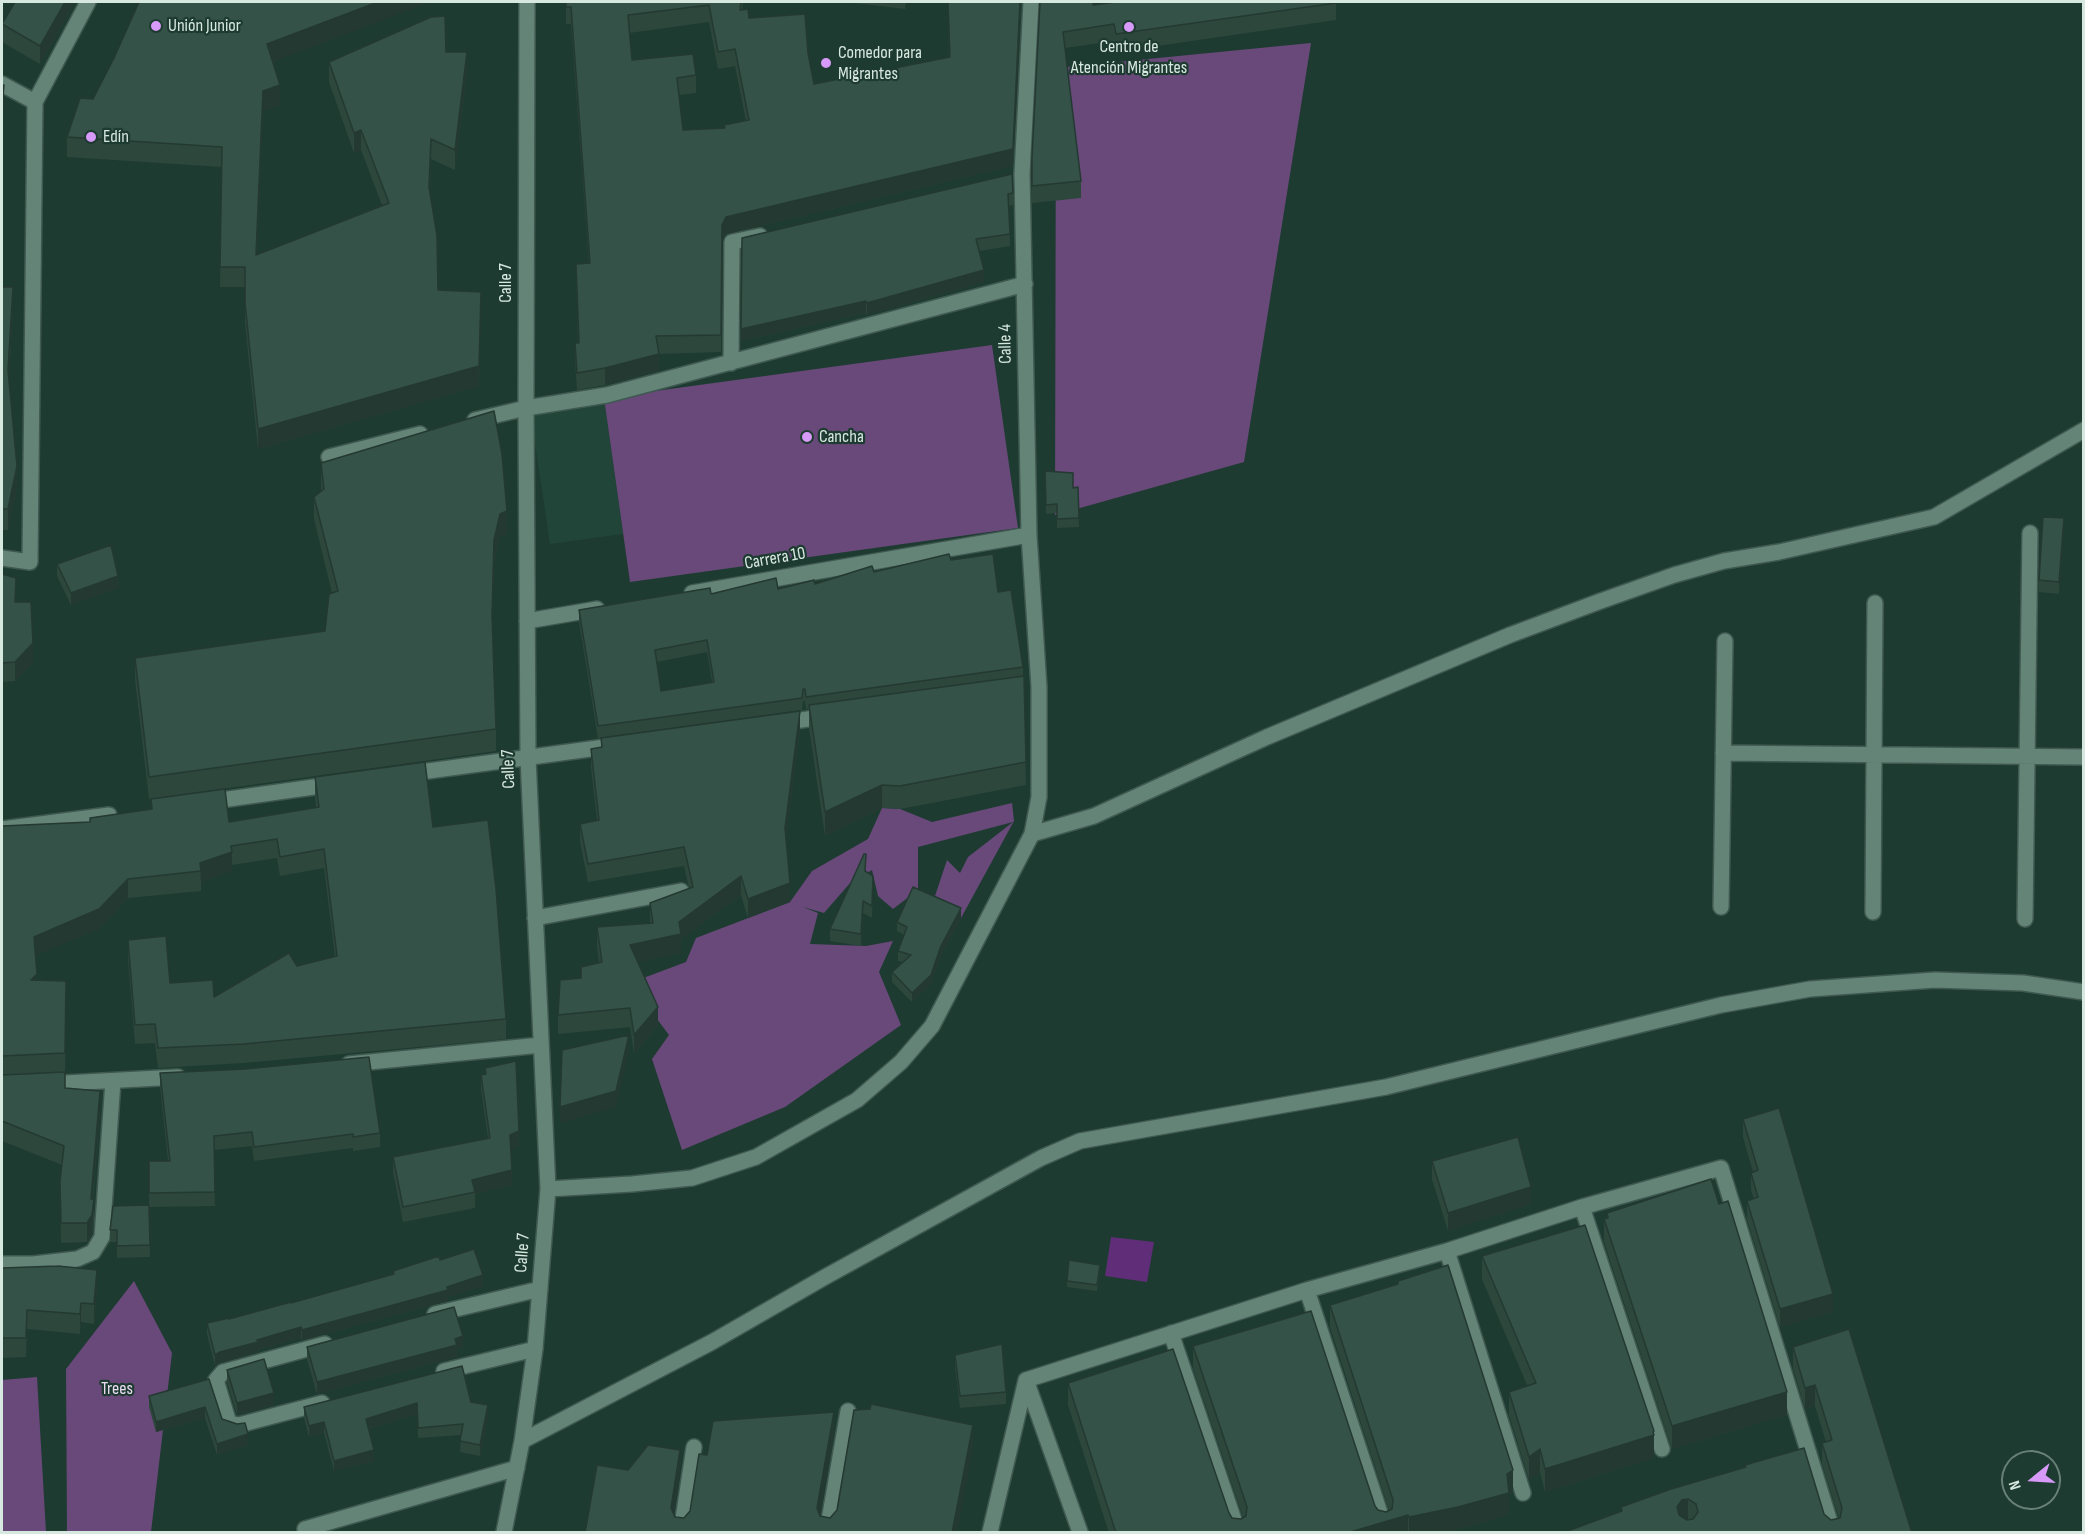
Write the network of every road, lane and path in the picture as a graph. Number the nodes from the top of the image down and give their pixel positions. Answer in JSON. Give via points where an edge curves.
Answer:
{"nodes":[{"id":1,"x":88,"y":2,"type":"edge"},
{"id":2,"x":527,"y":2,"type":"edge"},
{"id":3,"x":1031,"y":2,"type":"edge"},
{"id":4,"x":2,"y":84,"type":"edge"},
{"id":5,"x":35,"y":102,"type":"junction"},
{"id":6,"x":778,"y":231,"type":"edge"},
{"id":7,"x":1025,"y":284,"type":"junction"},
{"id":8,"x":731,"y":363,"type":"junction"},
{"id":9,"x":526,"y":408,"type":"junction"},
{"id":10,"x":456,"y":425,"type":"edge"},
{"id":11,"x":2084,"y":430,"type":"edge"},
{"id":12,"x":433,"y":431,"type":"edge"},
{"id":13,"x":329,"y":457,"type":"dead end"},
{"id":14,"x":2030,"y":533,"type":"dead end"},
{"id":15,"x":1029,"y":535,"type":"junction"},
{"id":16,"x":2,"y":558,"type":"edge"},
{"id":17,"x":678,"y":595,"type":"edge"},
{"id":18,"x":1875,"y":603,"type":"dead end"},
{"id":19,"x":608,"y":607,"type":"edge"},
{"id":20,"x":526,"y":621,"type":"junction"},
{"id":21,"x":1725,"y":641,"type":"dead end"},
{"id":22,"x":842,"y":714,"type":"edge"},
{"id":23,"x":760,"y":726,"type":"edge"},
{"id":24,"x":632,"y":743,"type":"edge"},
{"id":25,"x":1723,"y":753,"type":"junction"},
{"id":26,"x":1874,"y":754,"type":"junction"},
{"id":27,"x":2027,"y":756,"type":"junction"},
{"id":28,"x":2084,"y":757,"type":"edge"},
{"id":29,"x":528,"y":758,"type":"junction"},
{"id":30,"x":387,"y":777,"type":"edge"},
{"id":31,"x":352,"y":782,"type":"edge"},
{"id":32,"x":189,"y":804,"type":"edge"},
{"id":33,"x":118,"y":814,"type":"edge"},
{"id":34,"x":2,"y":830,"type":"edge"},
{"id":35,"x":1032,"y":834,"type":"junction"},
{"id":36,"x":681,"y":891,"type":"edge"},
{"id":37,"x":1721,"y":907,"type":"dead end"},
{"id":38,"x":1873,"y":912,"type":"dead end"},
{"id":39,"x":535,"y":918,"type":"junction"},
{"id":40,"x":2025,"y":919,"type":"dead end"},
{"id":41,"x":2084,"y":992,"type":"edge"},
{"id":42,"x":541,"y":1045,"type":"junction"},
{"id":43,"x":339,"y":1064,"type":"edge"},
{"id":44,"x":190,"y":1077,"type":"edge"},
{"id":45,"x":113,"y":1081,"type":"junction"},
{"id":46,"x":34,"y":1084,"type":"edge"},
{"id":47,"x":548,"y":1189,"type":"junction"},
{"id":48,"x":1582,"y":1207,"type":"junction"},
{"id":49,"x":1447,"y":1251,"type":"junction"},
{"id":50,"x":2,"y":1264,"type":"edge"},
{"id":51,"x":540,"y":1289,"type":"junction"},
{"id":52,"x":1307,"y":1290,"type":"junction"},
{"id":53,"x":418,"y":1318,"type":"edge"},
{"id":54,"x":1171,"y":1333,"type":"junction"},
{"id":55,"x":338,"y":1341,"type":"edge"},
{"id":56,"x":535,"y":1350,"type":"junction"},
{"id":57,"x":429,"y":1375,"type":"edge"},
{"id":58,"x":1026,"y":1380,"type":"junction"},
{"id":59,"x":340,"y":1398,"type":"edge"},
{"id":60,"x":848,"y":1411,"type":"dead end"},
{"id":61,"x":522,"y":1441,"type":"junction"},
{"id":62,"x":694,"y":1447,"type":"dead end"},
{"id":63,"x":1662,"y":1449,"type":"dead end"},
{"id":64,"x":517,"y":1468,"type":"junction"},
{"id":65,"x":1523,"y":1494,"type":"dead end"},
{"id":66,"x":1384,"y":1525,"type":"edge"},
{"id":67,"x":305,"y":1529,"type":"dead end"},
{"id":68,"x":504,"y":1533,"type":"edge"},
{"id":69,"x":681,"y":1533,"type":"edge"},
{"id":70,"x":827,"y":1533,"type":"edge"},
{"id":71,"x":990,"y":1533,"type":"edge"},
{"id":72,"x":1080,"y":1533,"type":"edge"},
{"id":73,"x":1238,"y":1533,"type":"edge"},
{"id":74,"x":1833,"y":1533,"type":"edge"}],
"edges":[{"from":1,"to":5,"type":"street"},
{"from":2,"to":9,"type":"street","name":"Calle 7"},
{"from":3,"to":7,"type":"street","name":"Calle 4","via":[[1017,175]]},
{"from":4,"to":5,"type":"street"},
{"from":5,"to":16,"type":"street","via":[[30,562]]},
{"from":6,"to":8,"type":"street","via":[[732,242]]},
{"from":7,"to":8,"type":"street"},
{"from":7,"to":15,"type":"street","name":"Calle 4"},
{"from":8,"to":9,"type":"street","via":[[608,395]]},
{"from":9,"to":10,"type":"street"},
{"from":9,"to":20,"type":"street","name":"Calle 7"},
{"from":11,"to":35,"type":"street","via":[[1934,517],[1674,575],[1510,635],[1278,732],[1094,816]]},
{"from":12,"to":13,"type":"street"},
{"from":14,"to":27,"type":"street"},
{"from":15,"to":17,"type":"street","name":"Carrera 10"},
{"from":15,"to":35,"type":"street","name":"Calle 4","via":[[1039,796]]},
{"from":18,"to":26,"type":"street"},
{"from":19,"to":20,"type":"street"},
{"from":20,"to":29,"type":"street","name":"Calle 7"},
{"from":21,"to":25,"type":"street"},
{"from":22,"to":23,"type":"street"},
{"from":24,"to":29,"type":"street"},
{"from":25,"to":26,"type":"street"},
{"from":25,"to":37,"type":"street"},
{"from":26,"to":27,"type":"street"},
{"from":26,"to":38,"type":"street"},
{"from":27,"to":28,"type":"street"},
{"from":27,"to":40,"type":"street"},
{"from":29,"to":30,"type":"street"},
{"from":29,"to":39,"type":"street","name":"Calle 7"},
{"from":31,"to":32,"type":"street"},
{"from":33,"to":34,"type":"street"},
{"from":35,"to":47,"type":"street","name":"Calle 4","via":[[932,1026],[901,1062],[857,1100],[756,1156],[692,1178]]},
{"from":36,"to":39,"type":"street"},
{"from":39,"to":42,"type":"street","name":"Calle 7"},
{"from":41,"to":61,"type":"street","via":[[2023,983],[1935,980],[1810,989],[1721,1005],[1386,1087],[1080,1141],[1041,1158],[712,1342]]},
{"from":42,"to":43,"type":"street"},
{"from":42,"to":47,"type":"street","name":"Calle 7"},
{"from":44,"to":45,"type":"street"},
{"from":45,"to":46,"type":"street"},
{"from":45,"to":50,"type":"street","via":[[102,1237],[93,1252],[77,1260]]},
{"from":47,"to":51,"type":"street","name":"Calle 7"},
{"from":48,"to":49,"type":"street"},
{"from":48,"to":63,"type":"street"},
{"from":48,"to":74,"type":"street","via":[[1721,1168]]},
{"from":49,"to":52,"type":"street"},
{"from":49,"to":65,"type":"street"},
{"from":51,"to":53,"type":"street"},
{"from":51,"to":56,"type":"street","name":"Calle 7"},
{"from":52,"to":54,"type":"street"},
{"from":52,"to":66,"type":"street"},
{"from":54,"to":58,"type":"street"},
{"from":54,"to":73,"type":"street"},
{"from":55,"to":59,"type":"street","via":[[223,1372],[216,1380],[229,1423],[239,1425]]},
{"from":56,"to":57,"type":"street"},
{"from":56,"to":61,"type":"street","name":"Calle 7"},
{"from":58,"to":71,"type":"street"},
{"from":58,"to":72,"type":"street"},
{"from":60,"to":70,"type":"street"},
{"from":61,"to":64,"type":"street","name":"Calle 7"},
{"from":62,"to":69,"type":"street"},
{"from":64,"to":67,"type":"street"},
{"from":64,"to":68,"type":"street","name":"Calle 7"}]}
